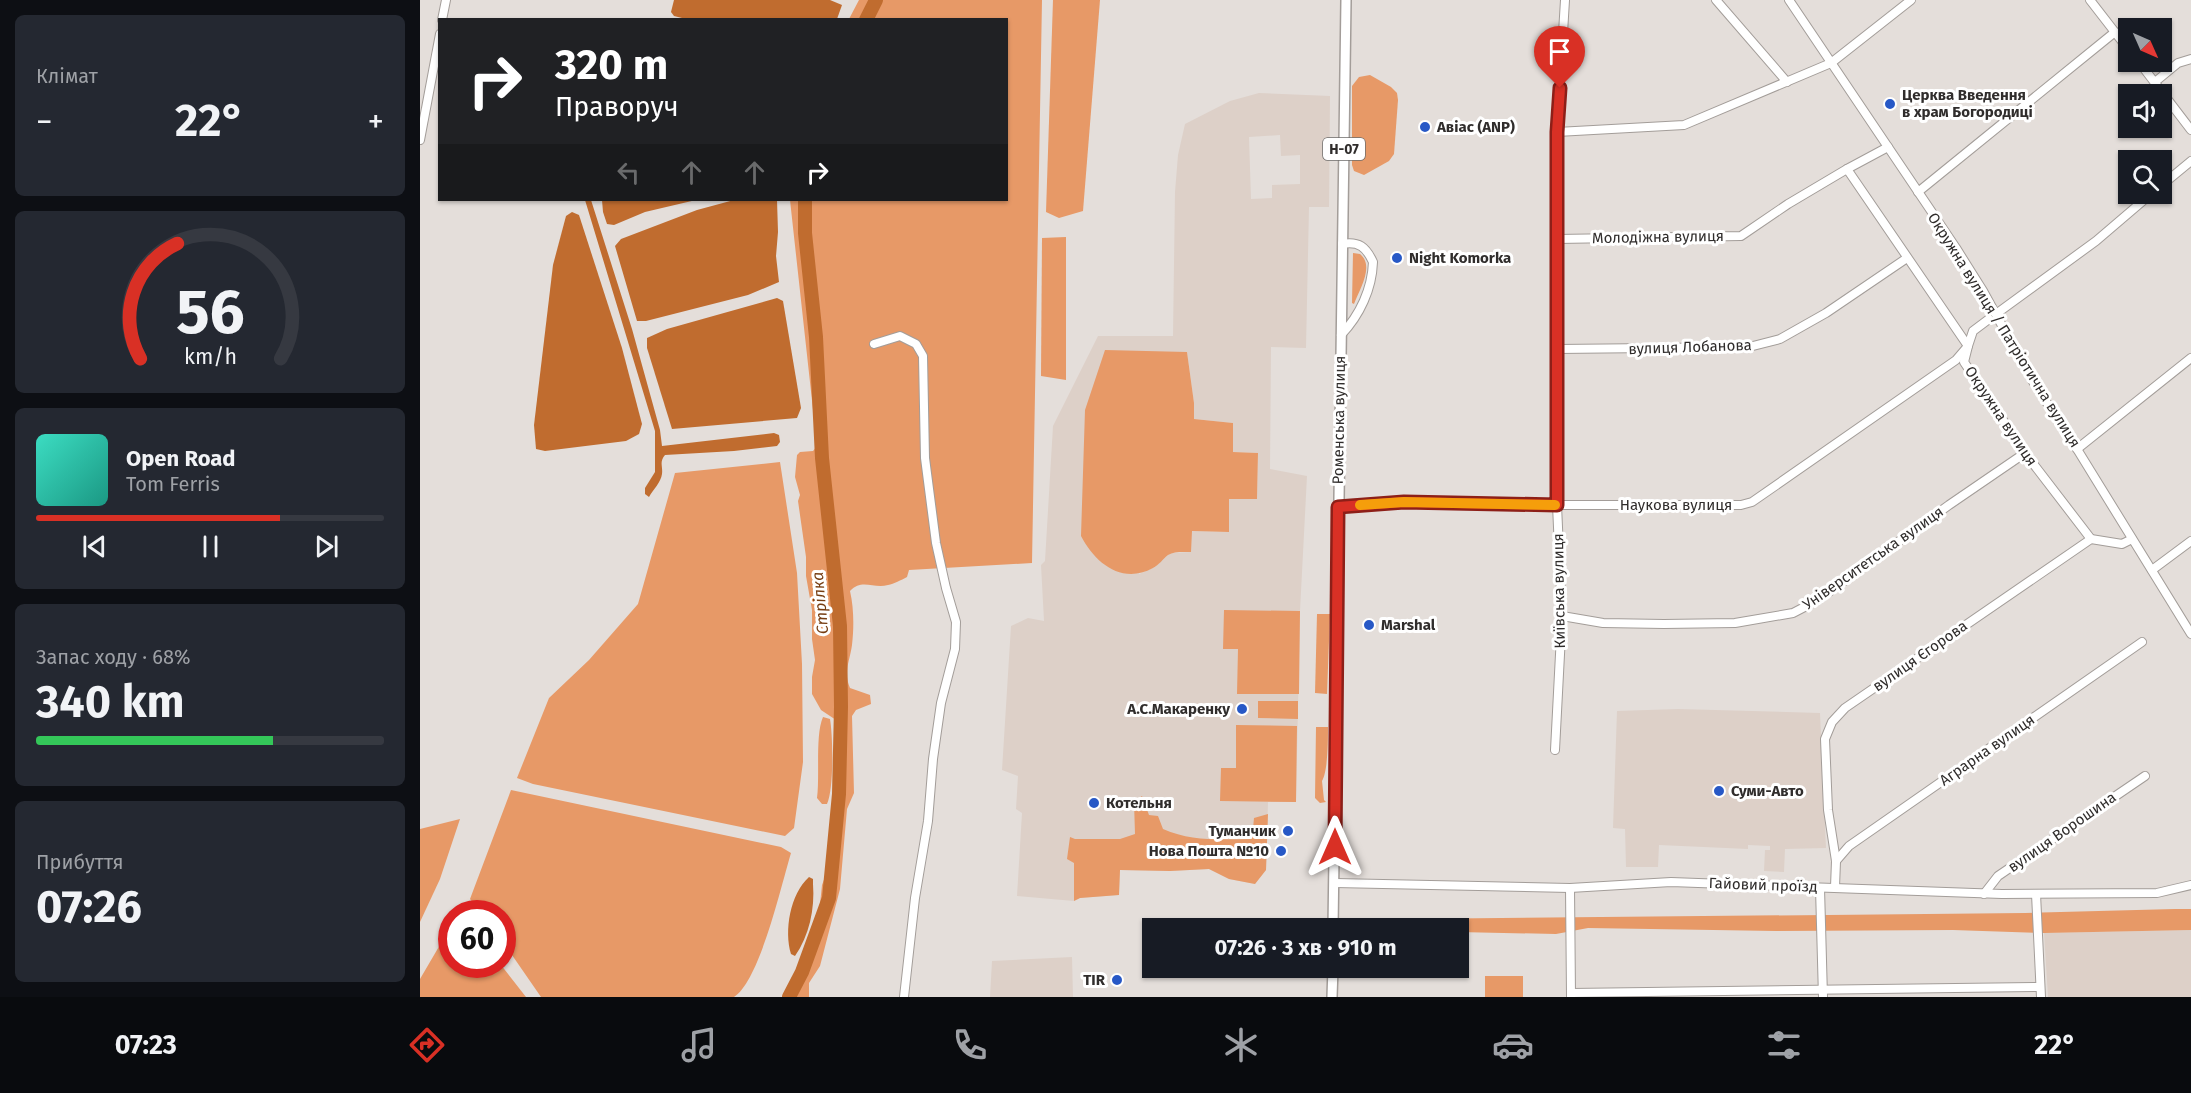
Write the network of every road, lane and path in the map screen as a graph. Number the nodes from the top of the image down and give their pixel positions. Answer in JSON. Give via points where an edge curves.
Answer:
{"nodes":[{"id":1,"x":446,"y":0,"type":"edge"},
{"id":2,"x":1346,"y":0,"type":"edge"},
{"id":3,"x":1565,"y":0,"type":"edge"},
{"id":4,"x":1716,"y":0,"type":"edge"},
{"id":5,"x":1789,"y":0,"type":"edge"},
{"id":6,"x":1911,"y":0,"type":"edge"},
{"id":7,"x":2090,"y":0,"type":"edge"},
{"id":8,"x":442,"y":18,"type":"edge"},
{"id":9,"x":2115,"y":32,"type":"junction"},
{"id":10,"x":2118,"y":36,"type":"edge"},
{"id":11,"x":438,"y":45,"type":"edge"},
{"id":12,"x":2191,"y":58,"type":"edge"},
{"id":13,"x":1831,"y":63,"type":"junction"},
{"id":14,"x":2147,"y":72,"type":"edge"},
{"id":15,"x":1787,"y":81,"type":"junction"},
{"id":16,"x":2155,"y":82,"type":"junction"},
{"id":17,"x":2191,"y":130,"type":"edge"},
{"id":18,"x":1557,"y":132,"type":"junction"},
{"id":19,"x":420,"y":140,"type":"edge"},
{"id":20,"x":1888,"y":147,"type":"junction"},
{"id":21,"x":2191,"y":160,"type":"edge"},
{"id":22,"x":1847,"y":169,"type":"junction"},
{"id":23,"x":2172,"y":176,"type":"edge"},
{"id":24,"x":1918,"y":192,"type":"junction"},
{"id":25,"x":2139,"y":204,"type":"edge"},
{"id":26,"x":1557,"y":239,"type":"junction"},
{"id":27,"x":1342,"y":244,"type":"junction"},
{"id":28,"x":1907,"y":258,"type":"junction"},
{"id":29,"x":1992,"y":317,"type":"junction"},
{"id":30,"x":1341,"y":335,"type":"junction"},
{"id":31,"x":874,"y":344,"type":"dead end"},
{"id":32,"x":1968,"y":346,"type":"junction"},
{"id":33,"x":1557,"y":349,"type":"junction"},
{"id":34,"x":2191,"y":358,"type":"edge"},
{"id":35,"x":2078,"y":449,"type":"junction"},
{"id":36,"x":2025,"y":453,"type":"junction"},
{"id":37,"x":1557,"y":505,"type":"junction"},
{"id":38,"x":1338,"y":507,"type":"junction"},
{"id":39,"x":2091,"y":539,"type":"junction"},
{"id":40,"x":2132,"y":539,"type":"junction"},
{"id":41,"x":2191,"y":541,"type":"edge"},
{"id":42,"x":2152,"y":570,"type":"junction"},
{"id":43,"x":1562,"y":616,"type":"junction"},
{"id":44,"x":2191,"y":634,"type":"edge"},
{"id":45,"x":2142,"y":642,"type":"dead end"},
{"id":46,"x":1555,"y":750,"type":"dead end"},
{"id":47,"x":2145,"y":776,"type":"dead end"},
{"id":48,"x":1836,"y":861,"type":"junction"},
{"id":49,"x":1335,"y":883,"type":"junction"},
{"id":50,"x":2191,"y":885,"type":"edge"},
{"id":51,"x":1834,"y":887,"type":"junction"},
{"id":52,"x":1570,"y":888,"type":"junction"},
{"id":53,"x":1821,"y":888,"type":"junction"},
{"id":54,"x":1984,"y":894,"type":"junction"},
{"id":55,"x":2036,"y":894,"type":"junction"},
{"id":56,"x":1334,"y":918,"type":"edge"},
{"id":57,"x":1333,"y":978,"type":"edge"},
{"id":58,"x":2040,"y":987,"type":"junction"},
{"id":59,"x":1823,"y":993,"type":"edge"},
{"id":60,"x":1571,"y":995,"type":"edge"},
{"id":61,"x":904,"y":997,"type":"edge"},
{"id":62,"x":1332,"y":997,"type":"edge"},
{"id":63,"x":2041,"y":997,"type":"edge"}],
"edges":[{"from":1,"to":8,"type":"street"},
{"from":2,"to":27,"type":"main road","name":"Роменська вулиця","number":"Н-07"},
{"from":3,"to":18,"type":"street","name":"Київська вулиця"},
{"from":4,"to":15,"type":"street"},
{"from":5,"to":13,"type":"street","name":"Окружна вулиця / Патріотична вулиця"},
{"from":6,"to":13,"type":"street"},
{"from":7,"to":9,"type":"street"},
{"from":9,"to":10,"type":"street"},
{"from":9,"to":24,"type":"street"},
{"from":11,"to":19,"type":"street"},
{"from":12,"to":16,"type":"street","via":[[2178,63]]},
{"from":13,"to":15,"type":"street"},
{"from":13,"to":20,"type":"street","name":"Окружна вулиця / Патріотична вулиця"},
{"from":14,"to":16,"type":"street"},
{"from":15,"to":18,"type":"street","via":[[1684,125]]},
{"from":16,"to":17,"type":"street"},
{"from":18,"to":26,"type":"street","name":"Київська вулиця"},
{"from":20,"to":22,"type":"street","name":"Молодіжна вулиця"},
{"from":20,"to":24,"type":"street","name":"Окружна вулиця / Патріотична вулиця"},
{"from":21,"to":23,"type":"street"},
{"from":22,"to":26,"type":"street","name":"Молодіжна вулиця","via":[[1741,236]]},
{"from":22,"to":28,"type":"street","name":"Окружна вулиця"},
{"from":24,"to":29,"type":"street","name":"Окружна вулиця / Патріотична вулиця","via":[[1956,248]]},
{"from":25,"to":29,"type":"street","name":"Наукова вулиця","via":[[2096,241]]},
{"from":26,"to":33,"type":"street","name":"Київська вулиця"},
{"from":27,"to":30,"type":"main road","name":"Роменська вулиця","number":"Н-07"},
{"from":27,"to":30,"type":"street","via":[[1355,242],[1363,246],[1373,262],[1361,307]]},
{"from":28,"to":32,"type":"street","name":"Окружна вулиця"},
{"from":28,"to":33,"type":"street","name":"вулиця Лобанова","via":[[1780,339],[1749,347]]},
{"from":29,"to":32,"type":"street","name":"Наукова вулиця","via":[[1973,331]]},
{"from":29,"to":35,"type":"street","name":"Окружна вулиця / Патріотична вулиця"},
{"from":30,"to":38,"type":"main road","name":"Роменська вулиця","number":"Н-07"},
{"from":31,"to":61,"type":"street","via":[[900,336],[916,344],[923,356],[925,458],[936,543],[956,622],[955,649],[941,703],[933,759]]},
{"from":32,"to":36,"type":"street","name":"Окружна вулиця","via":[[1964,362]]},
{"from":32,"to":37,"type":"street","name":"Наукова вулиця","via":[[1956,360],[1752,502],[1728,506]]},
{"from":33,"to":37,"type":"street","name":"Київська вулиця"},
{"from":34,"to":35,"type":"street"},
{"from":35,"to":40,"type":"street","name":"Окружна вулиця / Патріотична вулиця"},
{"from":36,"to":39,"type":"street","name":"Окружна вулиця"},
{"from":36,"to":43,"type":"street","name":"Університетська вулиця","via":[[1818,600],[1793,613],[1735,622],[1676,624],[1603,623]]},
{"from":37,"to":38,"type":"street","name":"Наукова вулиця","via":[[1404,502]]},
{"from":37,"to":43,"type":"street","name":"Київська вулиця"},
{"from":38,"to":49,"type":"main road","name":"Роменська вулиця","number":"Н-07"},
{"from":39,"to":40,"type":"street","via":[[2122,544]]},
{"from":39,"to":48,"type":"street","name":"вулиця Єгорова","via":[[1845,708],[1832,722],[1825,739],[1828,810]]},
{"from":40,"to":42,"type":"street","name":"Окружна вулиця / Патріотична вулиця"},
{"from":41,"to":42,"type":"street"},
{"from":42,"to":44,"type":"street","name":"Окружна вулиця / Патріотична вулиця"},
{"from":43,"to":46,"type":"street","name":"Київська вулиця"},
{"from":45,"to":48,"type":"street","name":"Аграрна вулиця","via":[[1849,846]]},
{"from":47,"to":54,"type":"street","name":"вулиця Ворошина","via":[[1998,876]]},
{"from":48,"to":51,"type":"street","name":"вулиця Єгорова"},
{"from":49,"to":52,"type":"street","name":"Гайовий проїзд"},
{"from":49,"to":56,"type":"main road","name":"Роменська вулиця","number":"Н-07"},
{"from":50,"to":55,"type":"street","name":"Гайовий проїзд","via":[[2157,893]]},
{"from":51,"to":53,"type":"street","name":"Гайовий проїзд"},
{"from":51,"to":54,"type":"street","name":"Гайовий проїзд"},
{"from":52,"to":53,"type":"street","name":"Гайовий проїзд","via":[[1671,882]]},
{"from":52,"to":60,"type":"street"},
{"from":53,"to":59,"type":"street"},
{"from":54,"to":55,"type":"street","name":"Гайовий проїзд"},
{"from":55,"to":58,"type":"street"},
{"from":57,"to":62,"type":"main road"},
{"from":58,"to":59,"type":"street"},
{"from":58,"to":63,"type":"street"},
{"from":59,"to":60,"type":"street"}]}
